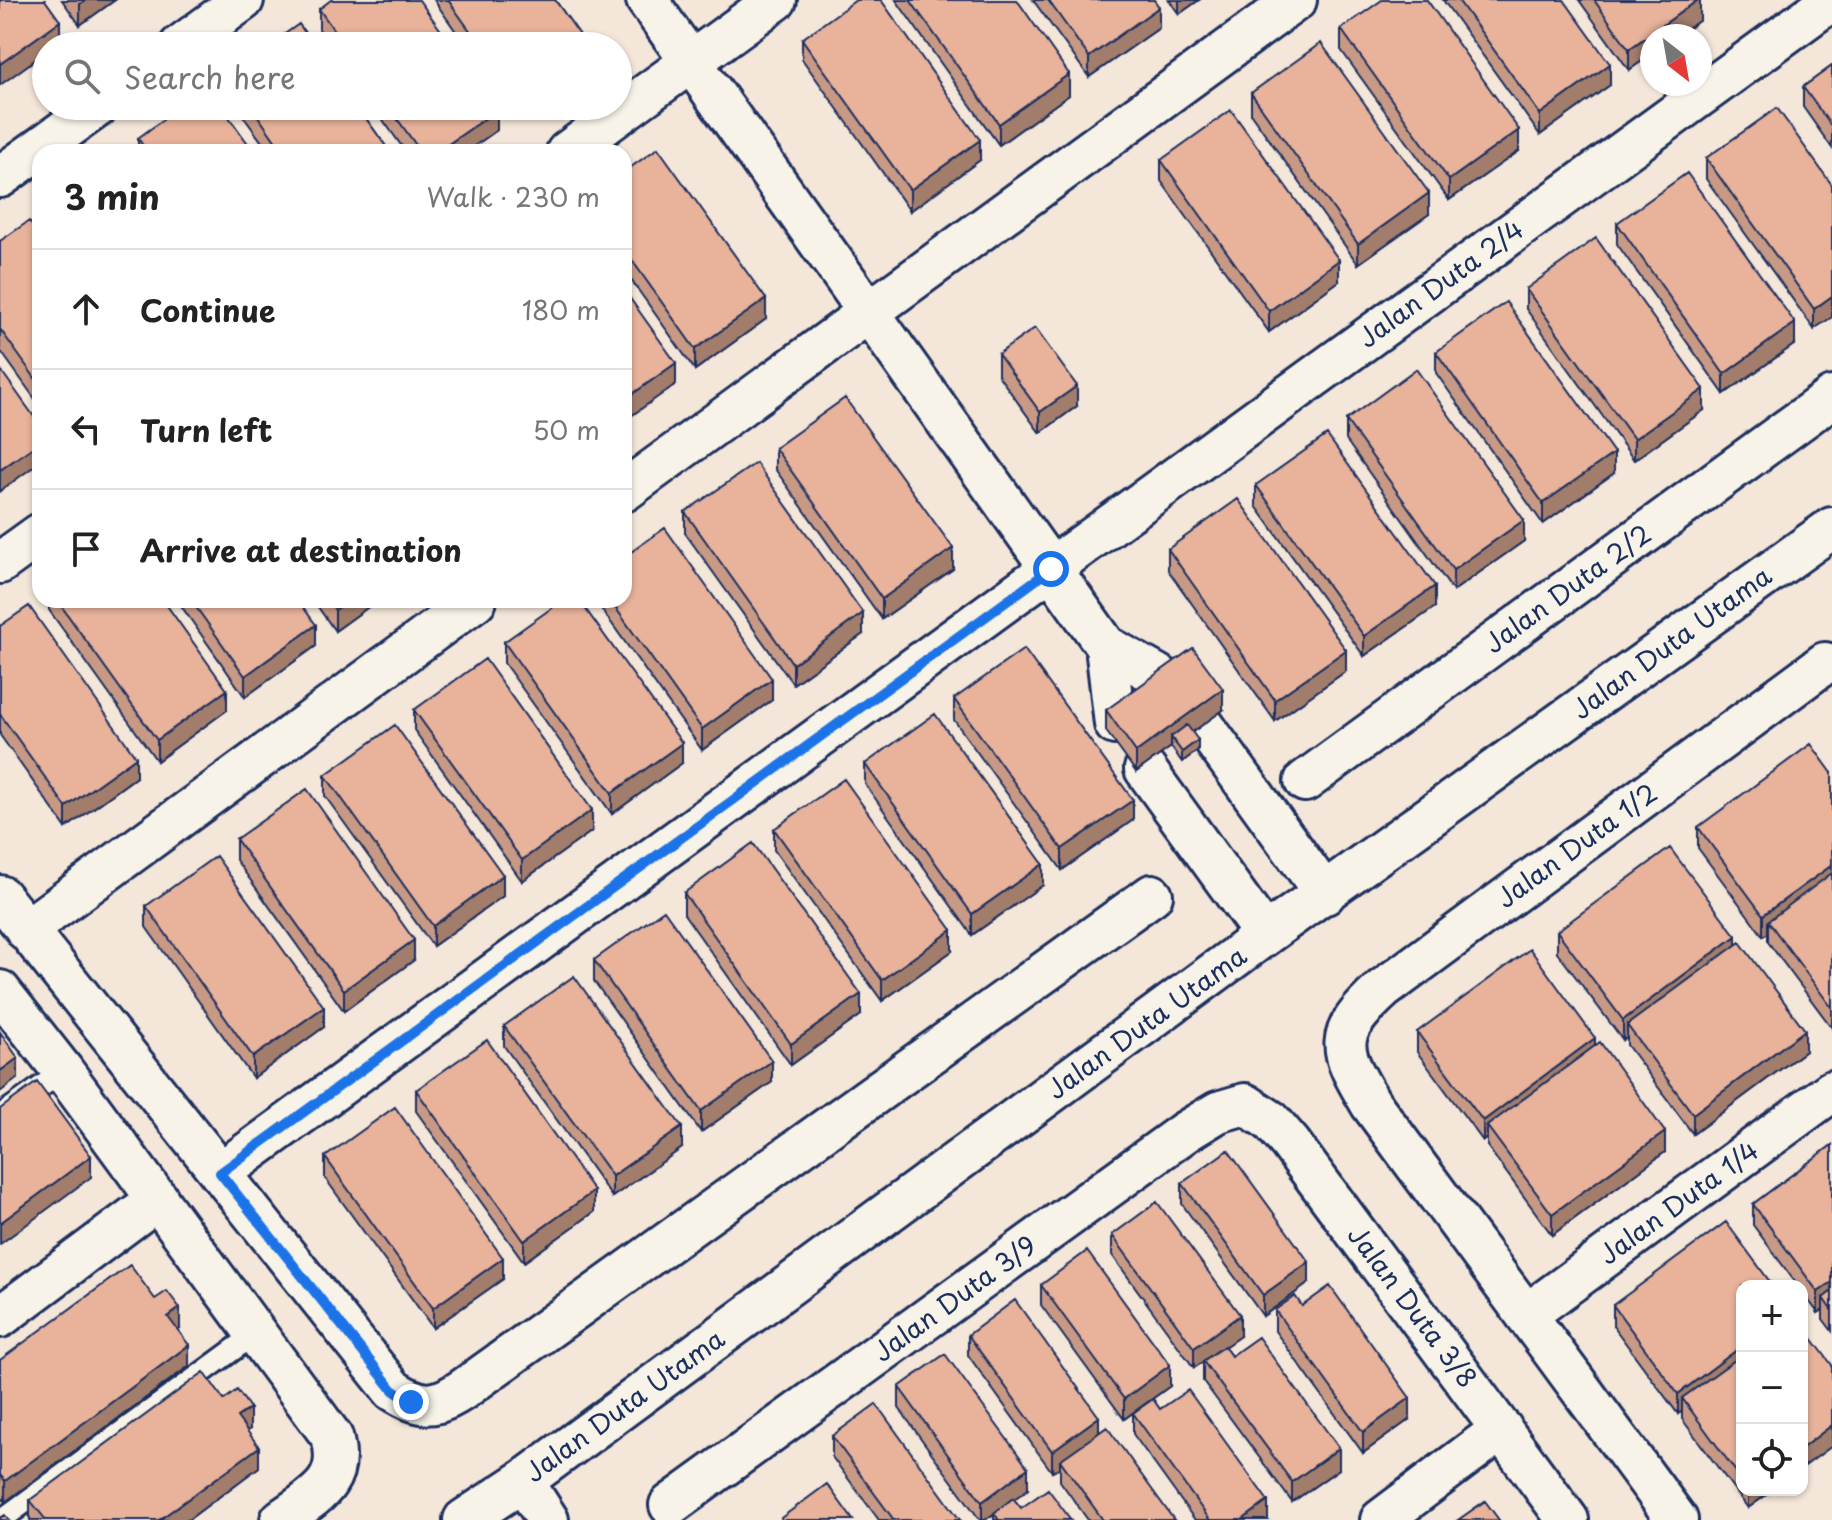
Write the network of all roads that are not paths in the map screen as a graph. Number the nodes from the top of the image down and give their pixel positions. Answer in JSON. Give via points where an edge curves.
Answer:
{"nodes":[{"id":1,"x":243,"y":0,"type":"edge"},
{"id":2,"x":647,"y":0,"type":"edge"},
{"id":3,"x":776,"y":0,"type":"edge"},
{"id":4,"x":1296,"y":0,"type":"edge"},
{"id":5,"x":1832,"y":0,"type":"edge"},
{"id":6,"x":199,"y":32,"type":"edge"},
{"id":7,"x":691,"y":62,"type":"junction"},
{"id":8,"x":632,"y":105,"type":"edge"},
{"id":9,"x":79,"y":120,"type":"edge"},
{"id":10,"x":611,"y":120,"type":"edge"},
{"id":11,"x":46,"y":144,"type":"edge"},
{"id":12,"x":578,"y":144,"type":"edge"},
{"id":13,"x":32,"y":154,"type":"edge"},
{"id":14,"x":0,"y":177,"type":"edge"},
{"id":15,"x":868,"y":311,"type":"junction"},
{"id":16,"x":1832,"y":397,"type":"edge"},
{"id":17,"x":632,"y":485,"type":"edge"},
{"id":18,"x":1832,"y":528,"type":"edge"},
{"id":19,"x":32,"y":540,"type":"edge"},
{"id":20,"x":0,"y":563,"type":"edge"},
{"id":21,"x":1051,"y":569,"type":"junction"},
{"id":22,"x":465,"y":608,"type":"edge"},
{"id":23,"x":1106,"y":646,"type":"junction"},
{"id":24,"x":1825,"y":663,"type":"dead end"},
{"id":25,"x":1175,"y":685,"type":"edge"},
{"id":26,"x":1115,"y":724,"type":"edge"},
{"id":27,"x":1204,"y":726,"type":"dead end"},
{"id":28,"x":1145,"y":769,"type":"dead end"},
{"id":29,"x":1305,"y":781,"type":"dead end"},
{"id":30,"x":1325,"y":894,"type":"junction"},
{"id":31,"x":1152,"y":895,"type":"dead end"},
{"id":32,"x":0,"y":896,"type":"edge"},
{"id":33,"x":26,"y":930,"type":"junction"},
{"id":34,"x":1265,"y":935,"type":"junction"},
{"id":35,"x":0,"y":991,"type":"edge"},
{"id":36,"x":63,"y":1071,"type":"junction"},
{"id":37,"x":1832,"y":1091,"type":"edge"},
{"id":38,"x":1245,"y":1104,"type":"joint"},
{"id":39,"x":0,"y":1116,"type":"edge"},
{"id":40,"x":220,"y":1173,"type":"junction"},
{"id":41,"x":158,"y":1199,"type":"junction"},
{"id":42,"x":1526,"y":1315,"type":"junction"},
{"id":43,"x":0,"y":1317,"type":"edge"},
{"id":44,"x":255,"y":1334,"type":"junction"},
{"id":45,"x":1502,"y":1429,"type":"junction"},
{"id":46,"x":523,"y":1481,"type":"junction"},
{"id":47,"x":670,"y":1505,"type":"dead end"},
{"id":48,"x":469,"y":1519,"type":"edge"},
{"id":49,"x":1,"y":1520,"type":"edge"},
{"id":50,"x":281,"y":1520,"type":"edge"},
{"id":51,"x":548,"y":1520,"type":"edge"},
{"id":52,"x":1381,"y":1520,"type":"edge"},
{"id":53,"x":1568,"y":1520,"type":"edge"},
{"id":54,"x":1677,"y":1520,"type":"edge"}],
"edges":[{"from":1,"to":6,"type":"street"},
{"from":2,"to":7,"type":"street"},
{"from":3,"to":7,"type":"street"},
{"from":4,"to":15,"type":"street"},
{"from":5,"to":21,"type":"street","name":"Jalan Duta 2/4"},
{"from":7,"to":8,"type":"street"},
{"from":7,"to":15,"type":"street"},
{"from":9,"to":11,"type":"street"},
{"from":10,"to":12,"type":"street"},
{"from":13,"to":14,"type":"street"},
{"from":15,"to":17,"type":"street"},
{"from":15,"to":21,"type":"street"},
{"from":16,"to":29,"type":"street","name":"Jalan Duta 2/2"},
{"from":18,"to":30,"type":"street","name":"Jalan Duta Utama"},
{"from":19,"to":20,"type":"street"},
{"from":21,"to":23,"type":"street"},
{"from":21,"to":40,"type":"street","name":"Jalan Duta 2/4"},
{"from":22,"to":33,"type":"street"},
{"from":23,"to":25,"type":"street"},
{"from":23,"to":26,"type":"street"},
{"from":24,"to":42,"type":"street","name":"Jalan Duta 1/2","via":[[1356,1014],[1344,1043],[1351,1071]]},
{"from":27,"to":30,"type":"street"},
{"from":28,"to":34,"type":"street"},
{"from":30,"to":34,"type":"street","name":"Jalan Duta Utama"},
{"from":31,"to":40,"type":"street","via":[[447,1401],[411,1402],[393,1390]]},
{"from":32,"to":33,"type":"street"},
{"from":33,"to":40,"type":"street"},
{"from":34,"to":46,"type":"street","name":"Jalan Duta Utama"},
{"from":35,"to":36,"type":"street"},
{"from":36,"to":39,"type":"lane"},
{"from":36,"to":41,"type":"street"},
{"from":37,"to":42,"type":"street","name":"Jalan Duta 1/4"},
{"from":38,"to":45,"type":"street","name":"Jalan Duta 3/8","via":[[1271,1121],[1290,1143]]},
{"from":38,"to":47,"type":"street","name":"Jalan Duta 3/9","via":[[1218,1112],[1185,1132]]},
{"from":41,"to":43,"type":"street"},
{"from":41,"to":44,"type":"street"},
{"from":42,"to":54,"type":"street"},
{"from":44,"to":49,"type":"lane"},
{"from":44,"to":50,"type":"street","via":[[332,1437],[337,1454],[335,1471],[324,1487]]},
{"from":45,"to":52,"type":"street"},
{"from":45,"to":53,"type":"street","name":"Jalan Duta 3/8"},
{"from":46,"to":48,"type":"street","name":"Jalan Duta Utama"},
{"from":46,"to":51,"type":"street"}]}
